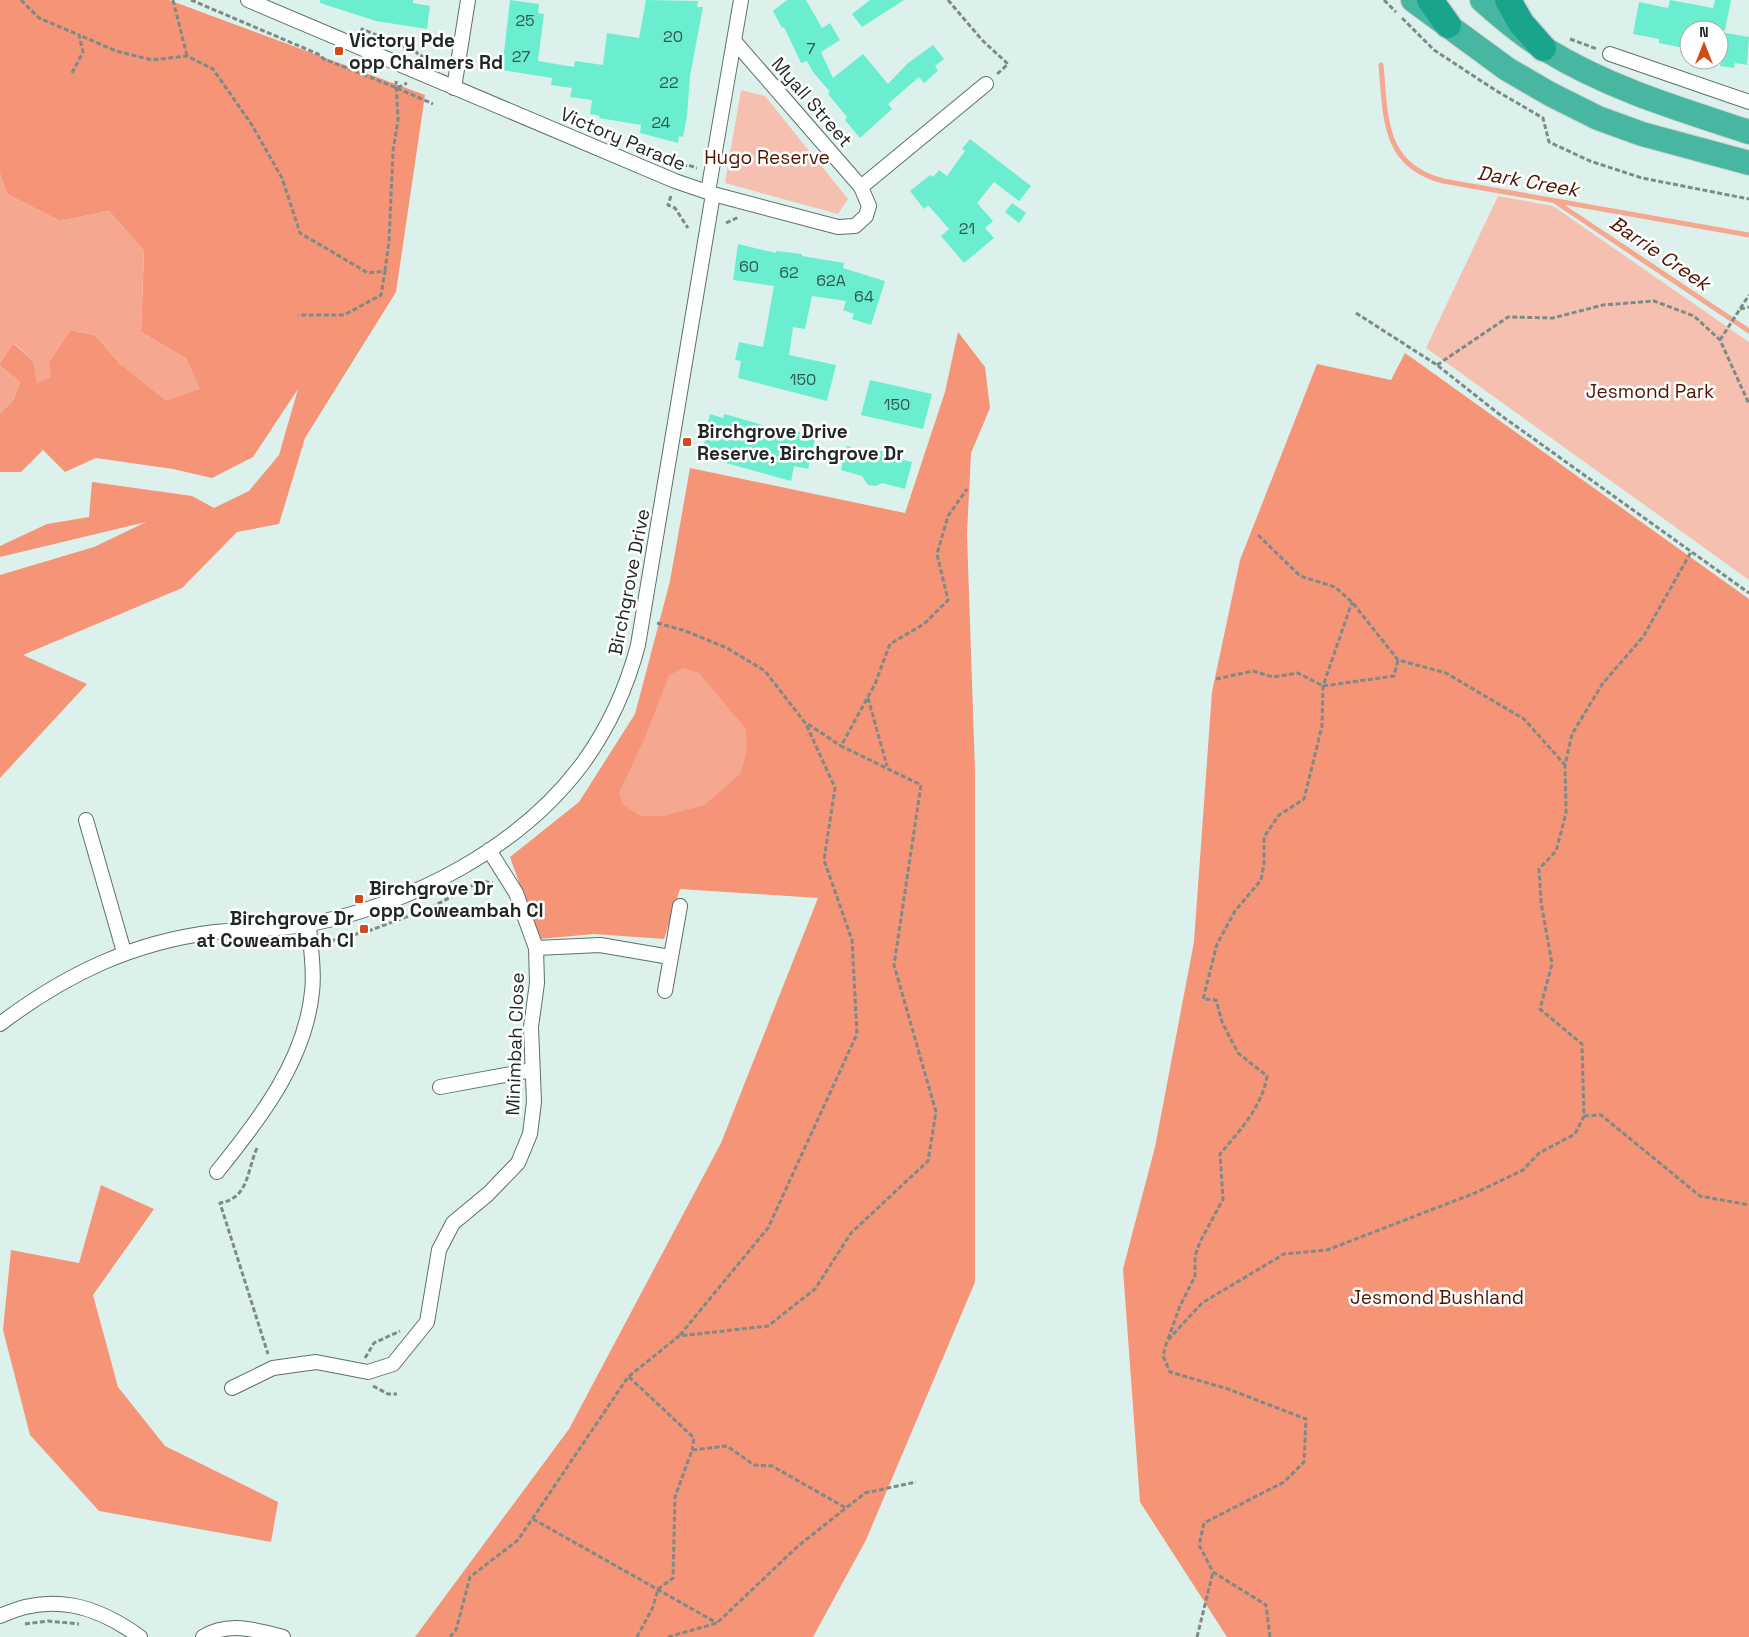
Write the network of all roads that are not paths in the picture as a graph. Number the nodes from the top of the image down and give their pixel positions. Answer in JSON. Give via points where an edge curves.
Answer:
{"nodes":[{"id":1,"x":248,"y":0,"type":"edge"},
{"id":2,"x":468,"y":0,"type":"edge"},
{"id":3,"x":742,"y":0,"type":"edge"},
{"id":4,"x":1413,"y":0,"type":"edge"},
{"id":5,"x":1430,"y":0,"type":"edge"},
{"id":6,"x":1482,"y":0,"type":"edge"},
{"id":7,"x":1508,"y":0,"type":"edge"},
{"id":8,"x":1448,"y":25,"type":"junction"},
{"id":9,"x":735,"y":42,"type":"junction"},
{"id":10,"x":1553,"y":42,"type":"junction"},
{"id":11,"x":1610,"y":54,"type":"road end"},
{"id":12,"x":986,"y":84,"type":"dead end"},
{"id":13,"x":454,"y":88,"type":"junction"},
{"id":14,"x":1749,"y":102,"type":"edge"},
{"id":15,"x":1749,"y":132,"type":"edge"},
{"id":16,"x":1749,"y":163,"type":"edge"},
{"id":17,"x":861,"y":187,"type":"junction"},
{"id":18,"x":711,"y":193,"type":"junction"},
{"id":19,"x":86,"y":820,"type":"dead end"},
{"id":20,"x":489,"y":850,"type":"junction"},
{"id":21,"x":680,"y":906,"type":"dead end"},
{"id":22,"x":309,"y":924,"type":"junction"},
{"id":23,"x":536,"y":948,"type":"junction"},
{"id":24,"x":124,"y":952,"type":"junction"},
{"id":25,"x":670,"y":956,"type":"junction"},
{"id":26,"x":665,"y":992,"type":"dead end"},
{"id":27,"x":0,"y":1024,"type":"edge"},
{"id":28,"x":532,"y":1070,"type":"junction"},
{"id":29,"x":440,"y":1088,"type":"dead end"},
{"id":30,"x":217,"y":1172,"type":"dead end"},
{"id":31,"x":232,"y":1388,"type":"dead end"},
{"id":32,"x":0,"y":1616,"type":"edge"},
{"id":33,"x":140,"y":1637,"type":"edge"},
{"id":34,"x":203,"y":1637,"type":"edge"},
{"id":35,"x":283,"y":1637,"type":"edge"}],
"edges":[{"from":1,"to":13,"type":"street","name":"Victory Parade"},
{"from":2,"to":13,"type":"street"},
{"from":3,"to":9,"type":"street","name":"Birchgrove Drive"},
{"from":4,"to":8,"type":"highway"},
{"from":5,"to":8,"type":"highway"},
{"from":6,"to":10,"type":"highway"},
{"from":7,"to":10,"type":"highway","via":[[1521,23]]},
{"from":8,"to":16,"type":"highway","via":[[1507,70],[1598,118],[1642,134]]},
{"from":9,"to":17,"type":"street","name":"Myall Street"},
{"from":9,"to":18,"type":"street","name":"Birchgrove Drive"},
{"from":10,"to":15,"type":"highway","via":[[1596,77]]},
{"from":11,"to":14,"type":"street"},
{"from":12,"to":17,"type":"street"},
{"from":13,"to":18,"type":"street","name":"Victory Parade","via":[[675,181]]},
{"from":17,"to":18,"type":"street","name":"Victory Parade","via":[[868,200],[868,212],[855,226],[846,228]]},
{"from":18,"to":20,"type":"street","name":"Birchgrove Drive","via":[[644,620],[631,672],[611,716],[584,762],[542,808]]},
{"from":19,"to":24,"type":"street"},
{"from":20,"to":22,"type":"street","name":"Birchgrove Drive","via":[[441,878],[381,904]]},
{"from":20,"to":23,"type":"street","name":"Minimbah Close","via":[[516,892]]},
{"from":21,"to":25,"type":"street"},
{"from":22,"to":24,"type":"street","name":"Birchgrove Drive","via":[[184,937]]},
{"from":22,"to":30,"type":"street","via":[[312,990],[298,1052],[246,1136]]},
{"from":23,"to":25,"type":"street","via":[[600,945]]},
{"from":23,"to":28,"type":"street","name":"Minimbah Close"},
{"from":24,"to":27,"type":"street","name":"Birchgrove Drive","via":[[72,975]]},
{"from":25,"to":26,"type":"street"},
{"from":28,"to":29,"type":"street"},
{"from":28,"to":31,"type":"street","name":"Minimbah Close","via":[[534,1102],[531,1126],[518,1163],[453,1223],[439,1250],[427,1322],[393,1364],[365,1372],[316,1362],[273,1368]]},
{"from":32,"to":33,"type":"street","via":[[22,1607],[47,1603],[72,1605],[98,1611]]},
{"from":34,"to":35,"type":"street","via":[[210,1632],[249,1628]]}]}
